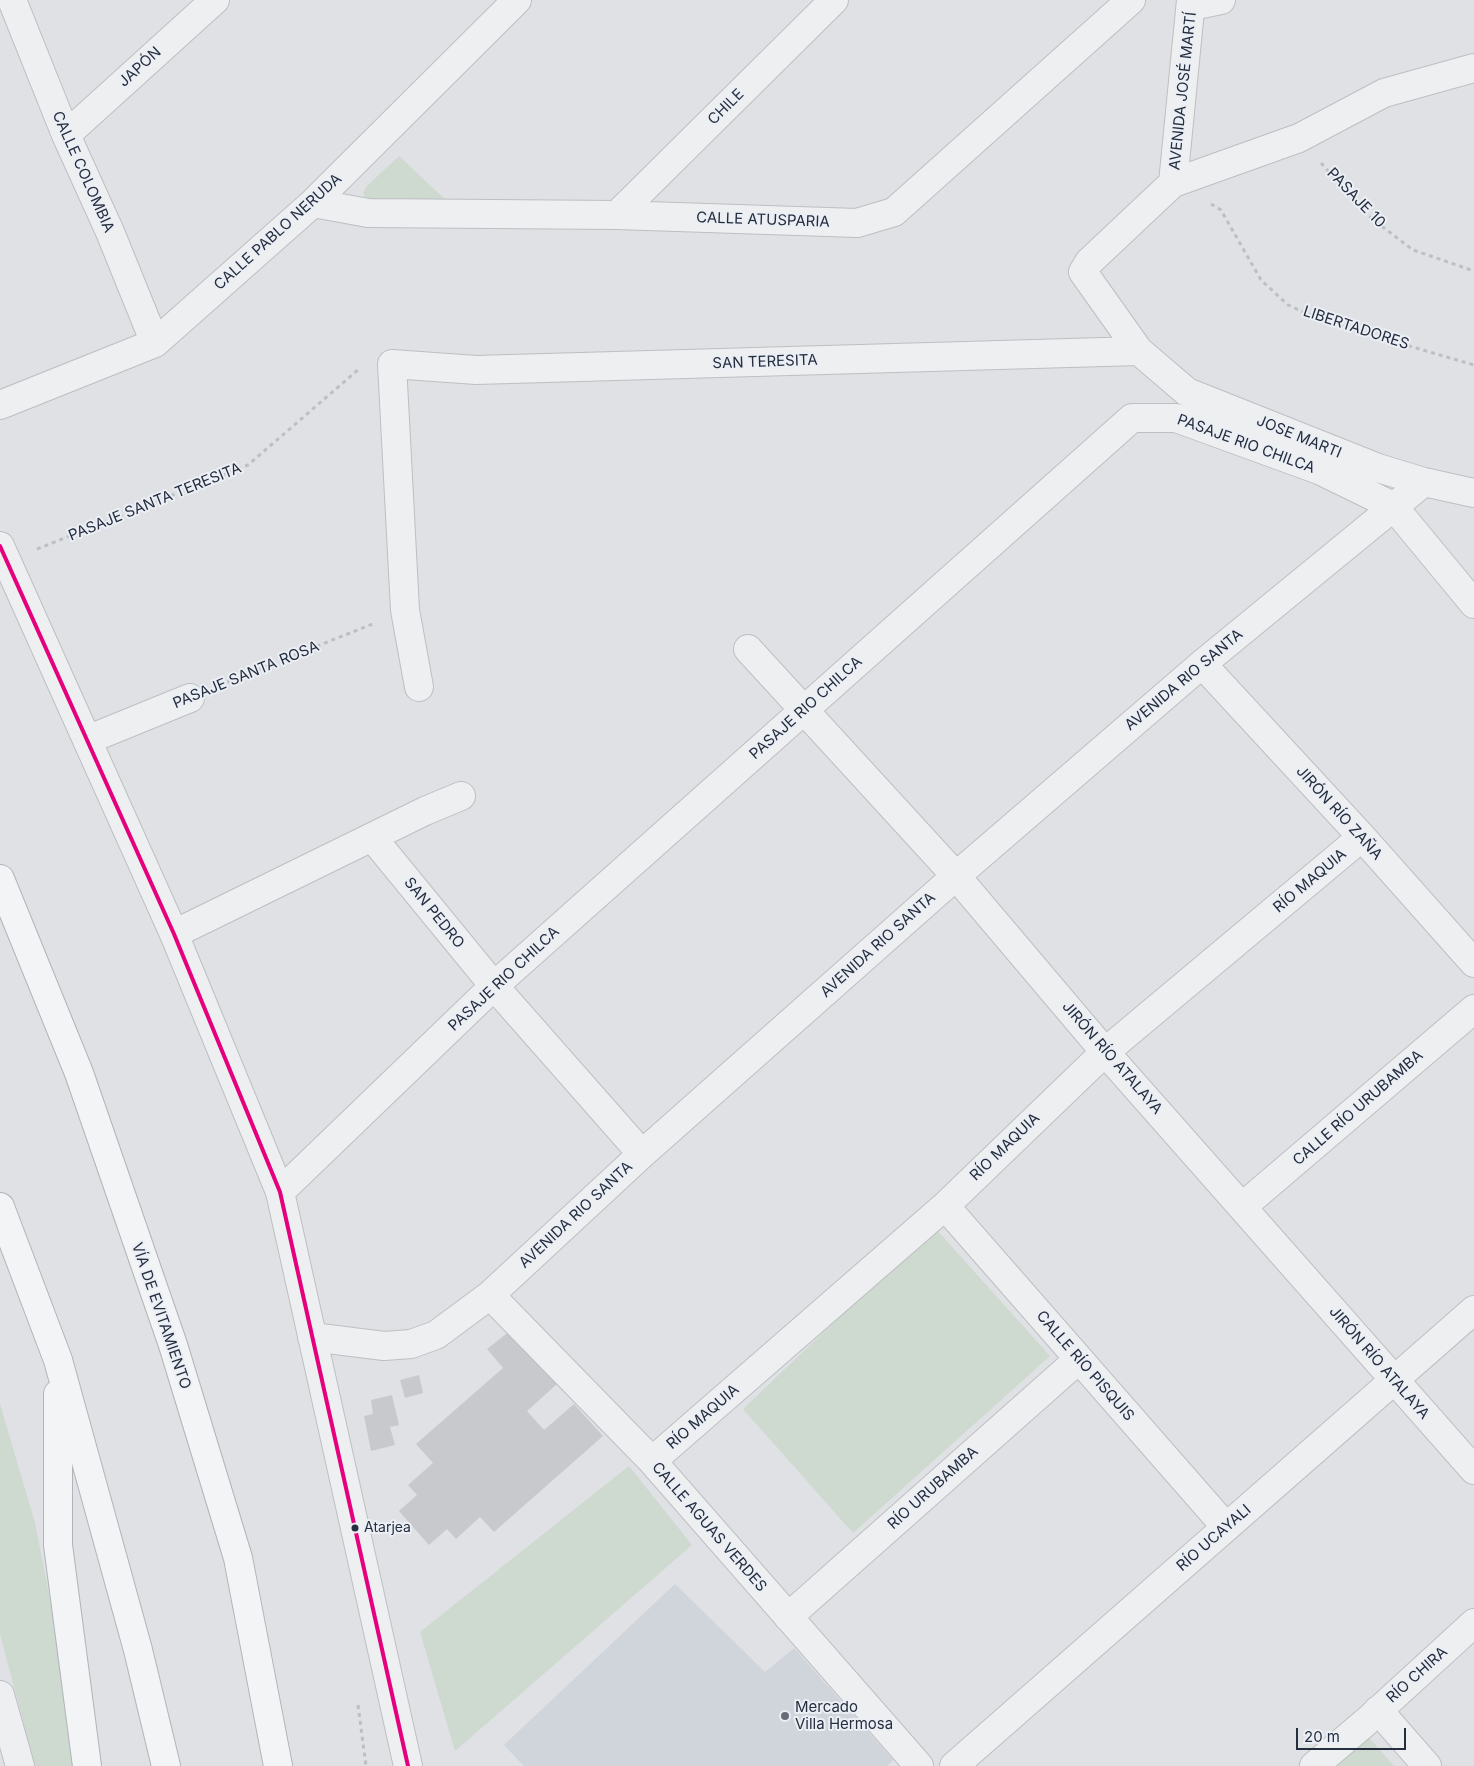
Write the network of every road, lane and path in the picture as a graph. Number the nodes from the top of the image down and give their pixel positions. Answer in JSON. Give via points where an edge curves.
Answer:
{"nodes":[{"id":1,"x":12,"y":0,"type":"edge"},
{"id":2,"x":215,"y":0,"type":"edge"},
{"id":3,"x":517,"y":0,"type":"edge"},
{"id":4,"x":834,"y":0,"type":"edge"},
{"id":5,"x":1131,"y":0,"type":"edge"},
{"id":6,"x":1221,"y":0,"type":"edge"},
{"id":7,"x":1192,"y":3,"type":"edge"},
{"id":8,"x":1474,"y":68,"type":"edge"},
{"id":9,"x":66,"y":135,"type":"junction"},
{"id":10,"x":1299,"y":138,"type":"junction"},
{"id":11,"x":1173,"y":183,"type":"junction"},
{"id":12,"x":313,"y":203,"type":"junction"},
{"id":13,"x":617,"y":215,"type":"junction"},
{"id":14,"x":1474,"y":271,"type":"edge"},
{"id":15,"x":156,"y":343,"type":"junction"},
{"id":16,"x":1139,"y":351,"type":"junction"},
{"id":17,"x":392,"y":364,"type":"junction"},
{"id":18,"x":1474,"y":364,"type":"edge"},
{"id":19,"x":0,"y":405,"type":"edge"},
{"id":20,"x":1424,"y":482,"type":"junction"},
{"id":21,"x":1474,"y":493,"type":"edge"},
{"id":22,"x":1392,"y":506,"type":"junction"},
{"id":23,"x":3,"y":553,"type":"edge"},
{"id":24,"x":1474,"y":604,"type":"edge"},
{"id":25,"x":405,"y":610,"type":"junction"},
{"id":26,"x":748,"y":648,"type":"dead end"},
{"id":27,"x":1202,"y":664,"type":"junction"},
{"id":28,"x":420,"y":687,"type":"dead end"},
{"id":29,"x":190,"y":698,"type":"joint"},
{"id":30,"x":804,"y":709,"type":"junction"},
{"id":31,"x":87,"y":740,"type":"junction"},
{"id":32,"x":461,"y":796,"type":"dead end"},
{"id":33,"x":372,"y":837,"type":"junction"},
{"id":34,"x":1362,"y":837,"type":"junction"},
{"id":35,"x":956,"y":876,"type":"junction"},
{"id":36,"x":0,"y":879,"type":"edge"},
{"id":37,"x":174,"y":934,"type":"junction"},
{"id":38,"x":1474,"y":964,"type":"edge"},
{"id":39,"x":494,"y":986,"type":"junction"},
{"id":40,"x":1474,"y":1009,"type":"edge"},
{"id":41,"x":1105,"y":1052,"type":"junction"},
{"id":42,"x":642,"y":1154,"type":"junction"},
{"id":43,"x":280,"y":1192,"type":"junction"},
{"id":44,"x":945,"y":1206,"type":"junction"},
{"id":45,"x":0,"y":1207,"type":"edge"},
{"id":46,"x":1242,"y":1207,"type":"junction"},
{"id":47,"x":490,"y":1295,"type":"junction"},
{"id":48,"x":1474,"y":1310,"type":"edge"},
{"id":49,"x":312,"y":1337,"type":"junction"},
{"id":50,"x":1079,"y":1359,"type":"junction"},
{"id":51,"x":58,"y":1360,"type":"junction"},
{"id":52,"x":1394,"y":1380,"type":"junction"},
{"id":53,"x":652,"y":1461,"type":"junction"},
{"id":54,"x":1474,"y":1470,"type":"edge"},
{"id":55,"x":1226,"y":1527,"type":"junction"},
{"id":56,"x":788,"y":1618,"type":"junction"},
{"id":57,"x":1474,"y":1623,"type":"edge"},
{"id":58,"x":0,"y":1695,"type":"edge"},
{"id":59,"x":357,"y":1701,"type":"dead end"},
{"id":60,"x":1378,"y":1710,"type":"junction"},
{"id":61,"x":20,"y":1766,"type":"edge"},
{"id":62,"x":87,"y":1766,"type":"edge"},
{"id":63,"x":166,"y":1766,"type":"edge"},
{"id":64,"x":278,"y":1766,"type":"edge"},
{"id":65,"x":366,"y":1766,"type":"edge"},
{"id":66,"x":408,"y":1766,"type":"edge"},
{"id":67,"x":919,"y":1766,"type":"edge"},
{"id":68,"x":954,"y":1766,"type":"edge"},
{"id":69,"x":1314,"y":1766,"type":"edge"},
{"id":70,"x":1427,"y":1766,"type":"edge"}],
"edges":[{"from":1,"to":9,"type":"street","name":"CALLE COLOMBIA"},
{"from":2,"to":9,"type":"street","name":"JAPÓN"},
{"from":3,"to":12,"type":"street","name":"CALLE PABLO NERUDA"},
{"from":4,"to":13,"type":"street","name":"CHILE"},
{"from":5,"to":13,"type":"street","name":"CALLE ATUSPARIA","via":[[894,212],[857,223]]},
{"from":6,"to":7,"type":"street"},
{"from":7,"to":11,"type":"street","name":"AVENIDA JOSÉ MARTÍ"},
{"from":8,"to":10,"type":"street","via":[[1384,93]]},
{"from":9,"to":15,"type":"street","name":"CALLE COLOMBIA"},
{"from":10,"to":11,"type":"street"},
{"from":10,"to":14,"type":"path","name":"PASAJE 10","via":[[1371,218],[1413,250]]},
{"from":11,"to":16,"type":"street","name":"JOSE MARTI","via":[[1082,272]]},
{"from":11,"to":18,"type":"path","name":"LIBERTADORES","via":[[1222,210],[1261,280],[1288,305],[1321,320]]},
{"from":12,"to":13,"type":"street","name":"CALLE ATUSPARIA","via":[[368,213]]},
{"from":12,"to":15,"type":"street","name":"CALLE PABLO NERUDA"},
{"from":15,"to":19,"type":"street","name":"CALLE PABLO NERUDA"},
{"from":16,"to":17,"type":"street","name":"SAN TERESITA","via":[[476,370]]},
{"from":16,"to":20,"type":"street","name":"JOSE MARTI","via":[[1186,392],[1378,468]]},
{"from":17,"to":23,"type":"path","name":"PASAJE SANTA TERESITA","via":[[358,369],[248,465]]},
{"from":17,"to":25,"type":"street"},
{"from":20,"to":21,"type":"street","name":"JOSE MARTI"},
{"from":20,"to":22,"type":"street","name":"AVENIDA RIO SANTA"},
{"from":22,"to":24,"type":"street"},
{"from":22,"to":27,"type":"street","name":"AVENIDA RIO SANTA"},
{"from":22,"to":30,"type":"street","name":"PASAJE RIO CHILCA","via":[[1319,470],[1176,418],[1132,418]]},
{"from":23,"to":31,"type":"street"},
{"from":25,"to":28,"type":"street"},
{"from":25,"to":29,"type":"path","name":"PASAJE SANTA ROSA"},
{"from":26,"to":30,"type":"street","name":"JIRÓN RÍO ATALAYA"},
{"from":27,"to":34,"type":"street","name":"JIRÓN RÍO ZAÑA"},
{"from":27,"to":35,"type":"street","name":"AVENIDA RIO SANTA"},
{"from":29,"to":31,"type":"street","name":"PASAJE SANTA ROSA"},
{"from":30,"to":35,"type":"street","name":"JIRÓN RÍO ATALAYA"},
{"from":30,"to":39,"type":"street","name":"PASAJE RIO CHILCA"},
{"from":31,"to":37,"type":"street"},
{"from":32,"to":33,"type":"street"},
{"from":33,"to":37,"type":"street"},
{"from":33,"to":39,"type":"street","name":"SAN PEDRO"},
{"from":34,"to":38,"type":"street","name":"JIRÓN RÍO ZAÑA"},
{"from":34,"to":41,"type":"street","name":"RÍO MAQUIA"},
{"from":35,"to":41,"type":"street","name":"JIRÓN RÍO ATALAYA"},
{"from":35,"to":42,"type":"street","name":"AVENIDA RIO SANTA"},
{"from":36,"to":64,"type":"highway","name":"VÍA DE EVITAMIENTO","via":[[78,1073],[172,1345],[238,1558]]},
{"from":37,"to":43,"type":"street"},
{"from":39,"to":42,"type":"street","name":"SAN PEDRO"},
{"from":39,"to":43,"type":"street","name":"PASAJE RIO CHILCA"},
{"from":40,"to":46,"type":"street","name":"CALLE RÍO URUBAMBA"},
{"from":41,"to":44,"type":"street","name":"RÍO MAQUIA"},
{"from":41,"to":46,"type":"street","name":"JIRÓN RÍO ATALAYA"},
{"from":42,"to":47,"type":"street","name":"AVENIDA RIO SANTA"},
{"from":43,"to":49,"type":"street"},
{"from":44,"to":50,"type":"street","name":"CALLE RÍO PISQUIS"},
{"from":44,"to":53,"type":"street","name":"RÍO MAQUIA"},
{"from":45,"to":51,"type":"highway"},
{"from":46,"to":52,"type":"street","name":"JIRÓN RÍO ATALAYA"},
{"from":47,"to":49,"type":"street","name":"AVENIDA RIO SANTA","via":[[436,1335],[411,1344],[384,1346]]},
{"from":47,"to":53,"type":"street","name":"CALLE AGUAS VERDES"},
{"from":48,"to":52,"type":"street","name":"RÍO UCAYALI"},
{"from":49,"to":66,"type":"street"},
{"from":50,"to":55,"type":"street","name":"CALLE RÍO PISQUIS"},
{"from":50,"to":56,"type":"street","name":"RÍO URUBAMBA"},
{"from":51,"to":62,"type":"highway","via":[[58,1545]]},
{"from":51,"to":63,"type":"highway","via":[[138,1650]]},
{"from":52,"to":54,"type":"street","name":"JIRÓN RÍO ATALAYA"},
{"from":52,"to":55,"type":"street","name":"RÍO UCAYALI"},
{"from":53,"to":56,"type":"street","name":"CALLE AGUAS VERDES"},
{"from":55,"to":68,"type":"street","name":"RÍO UCAYALI"},
{"from":56,"to":67,"type":"street","name":"CALLE AGUAS VERDES"},
{"from":57,"to":60,"type":"street","name":"RÍO CHIRA"},
{"from":58,"to":61,"type":"street"},
{"from":59,"to":65,"type":"path"},
{"from":60,"to":69,"type":"street","name":"RÍO CHIRA"},
{"from":60,"to":70,"type":"street"}]}
